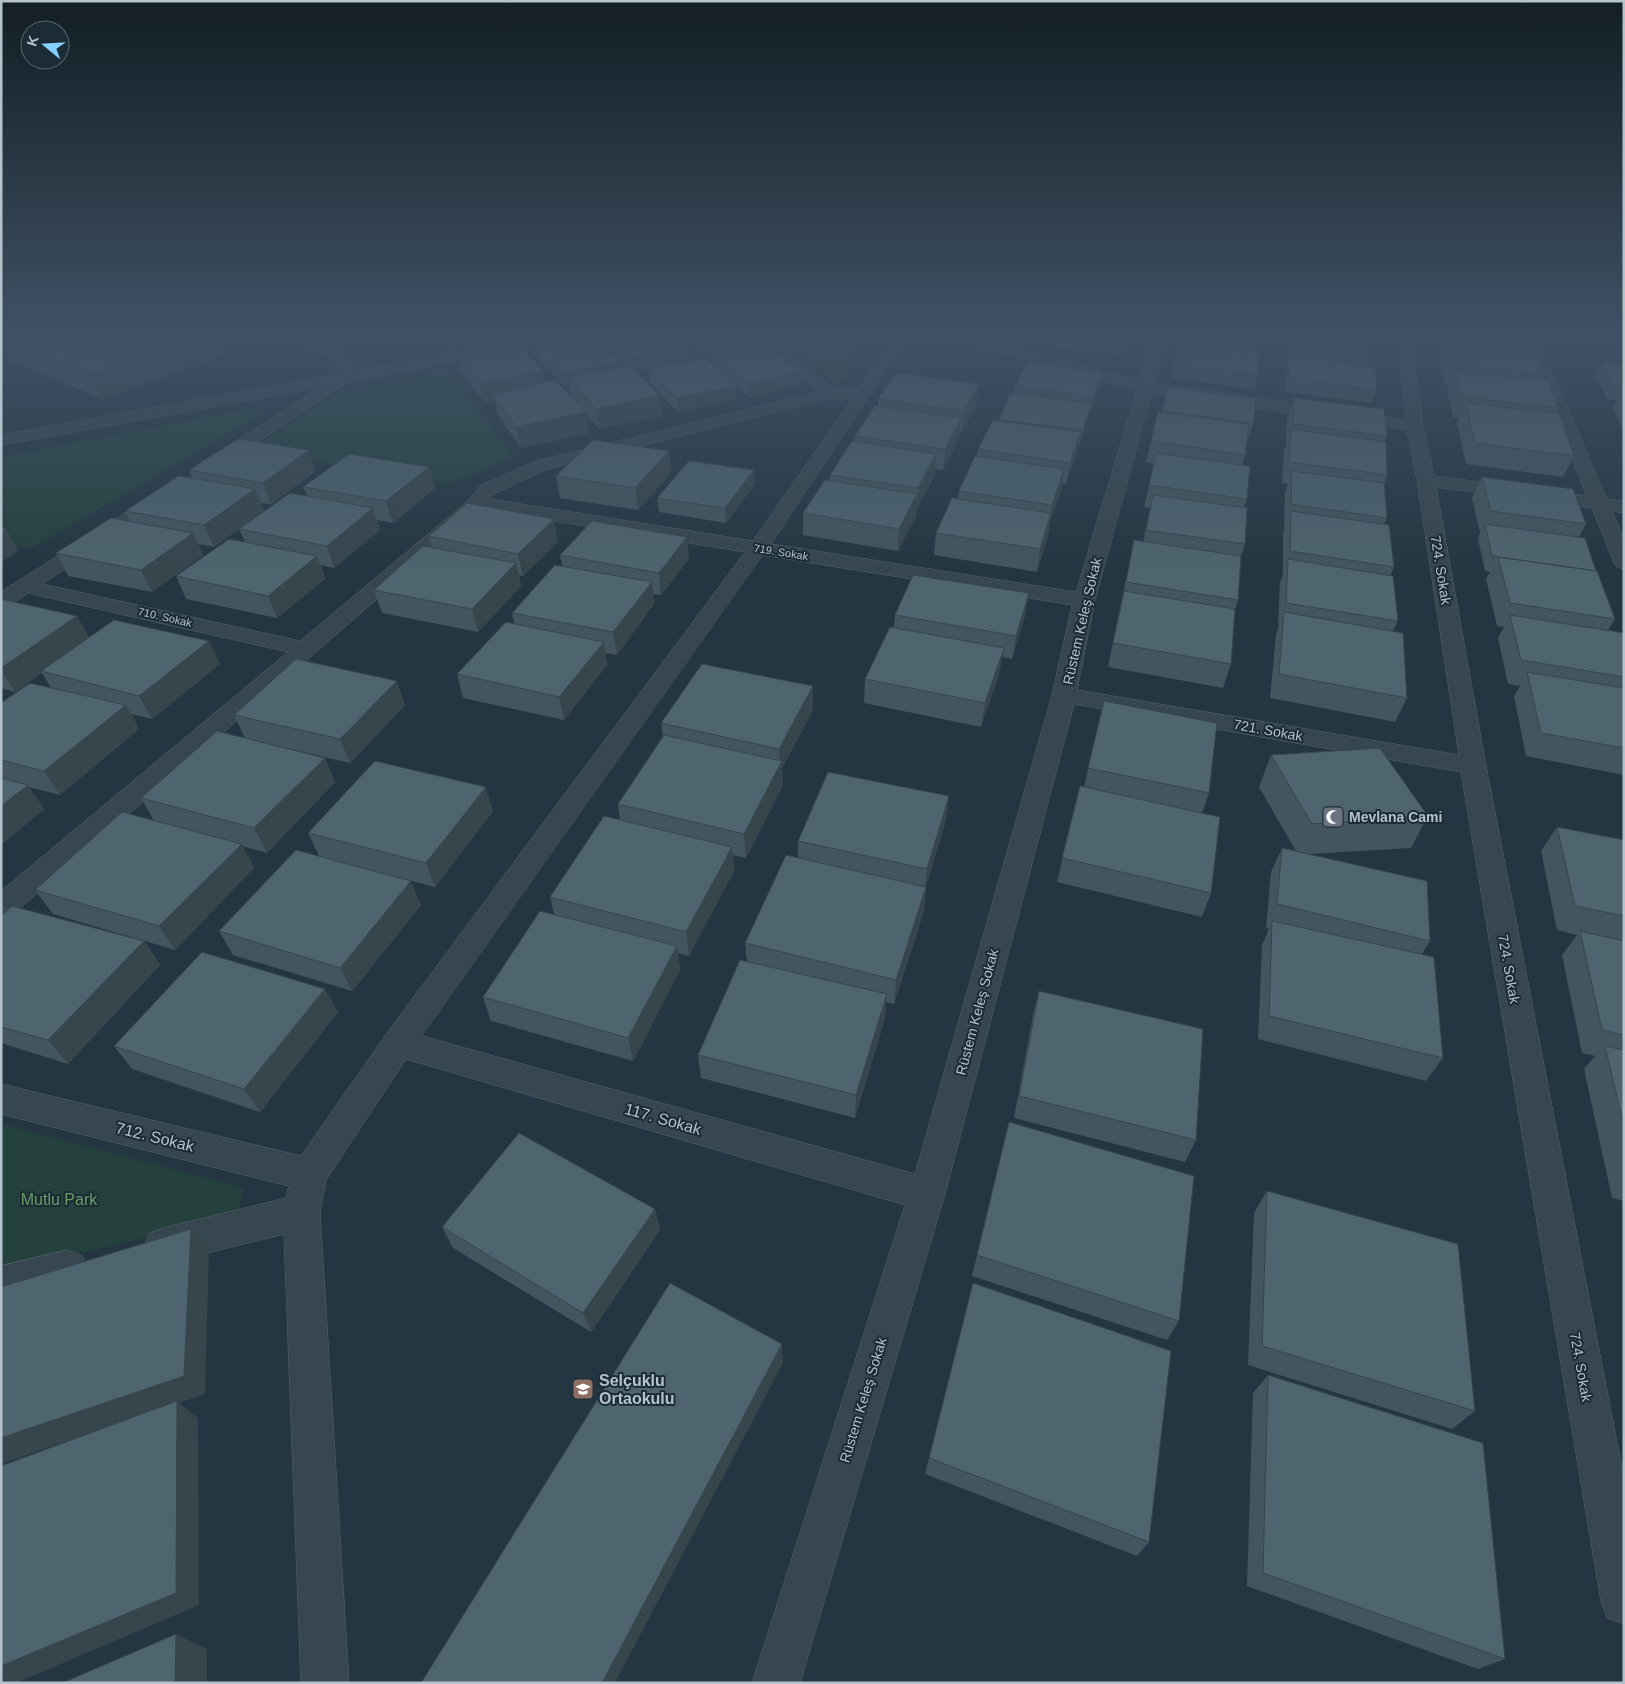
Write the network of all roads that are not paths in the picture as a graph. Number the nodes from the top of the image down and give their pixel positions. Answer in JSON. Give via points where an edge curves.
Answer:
{"nodes":[{"id":1,"x":143,"y":414,"type":"edge"},
{"id":2,"x":291,"y":414,"type":"edge"},
{"id":3,"x":750,"y":414,"type":"edge"},
{"id":4,"x":850,"y":414,"type":"edge"},
{"id":5,"x":1138,"y":414,"type":"edge"},
{"id":6,"x":1329,"y":414,"type":"edge"},
{"id":7,"x":1413,"y":414,"type":"edge"},
{"id":8,"x":1562,"y":414,"type":"edge"},
{"id":9,"x":1415,"y":426,"type":"junction"},
{"id":10,"x":4,"y":438,"type":"edge"},
{"id":11,"x":206,"y":469,"type":"edge"},
{"id":12,"x":1426,"y":480,"type":"junction"},
{"id":13,"x":173,"y":490,"type":"edge"},
{"id":14,"x":477,"y":503,"type":"junction"},
{"id":15,"x":1599,"y":504,"type":"junction"},
{"id":16,"x":1624,"y":507,"type":"edge"},
{"id":17,"x":758,"y":548,"type":"junction"},
{"id":18,"x":1624,"y":563,"type":"edge"},
{"id":19,"x":26,"y":586,"type":"junction"},
{"id":20,"x":1084,"y":600,"type":"junction"},
{"id":21,"x":1,"y":601,"type":"edge"},
{"id":22,"x":305,"y":649,"type":"junction"},
{"id":23,"x":1064,"y":695,"type":"junction"},
{"id":24,"x":1473,"y":766,"type":"junction"},
{"id":25,"x":1,"y":908,"type":"edge"},
{"id":26,"x":399,"y":1043,"type":"junction"},
{"id":27,"x":1,"y":1099,"type":"edge"},
{"id":28,"x":309,"y":1175,"type":"junction"},
{"id":29,"x":927,"y":1194,"type":"junction"},
{"id":30,"x":302,"y":1212,"type":"junction"},
{"id":31,"x":1,"y":1285,"type":"edge"},
{"id":32,"x":1624,"y":1602,"type":"edge"},
{"id":33,"x":325,"y":1683,"type":"edge"},
{"id":34,"x":776,"y":1683,"type":"edge"}],
"edges":[{"from":1,"to":10,"type":"street"},
{"from":2,"to":11,"type":"street"},
{"from":3,"to":14,"type":"street","via":[[538,466],[487,490]]},
{"from":4,"to":17,"type":"street"},
{"from":5,"to":20,"type":"street","name":"Rüstem Keleş Sokak"},
{"from":6,"to":9,"type":"street"},
{"from":7,"to":9,"type":"street","name":"724. Sokak"},
{"from":8,"to":15,"type":"street"},
{"from":9,"to":12,"type":"street","name":"724. Sokak"},
{"from":12,"to":15,"type":"street"},
{"from":12,"to":24,"type":"street","name":"724. Sokak"},
{"from":13,"to":19,"type":"street"},
{"from":14,"to":17,"type":"street","name":"719. Sokak"},
{"from":14,"to":22,"type":"street"},
{"from":15,"to":16,"type":"street"},
{"from":15,"to":18,"type":"street"},
{"from":17,"to":20,"type":"street","name":"719. Sokak"},
{"from":17,"to":26,"type":"street"},
{"from":19,"to":21,"type":"street"},
{"from":19,"to":22,"type":"street","name":"710. Sokak"},
{"from":20,"to":23,"type":"street","name":"Rüstem Keleş Sokak"},
{"from":22,"to":25,"type":"street"},
{"from":23,"to":24,"type":"street","name":"721. Sokak"},
{"from":23,"to":29,"type":"street","name":"Rüstem Keleş Sokak"},
{"from":24,"to":32,"type":"street","name":"724. Sokak"},
{"from":26,"to":28,"type":"street"},
{"from":26,"to":29,"type":"street","name":"117. Sokak"},
{"from":27,"to":28,"type":"street","name":"712. Sokak"},
{"from":28,"to":30,"type":"street"},
{"from":29,"to":34,"type":"street","name":"Rüstem Keleş Sokak"},
{"from":30,"to":31,"type":"street"},
{"from":30,"to":33,"type":"street"}]}
